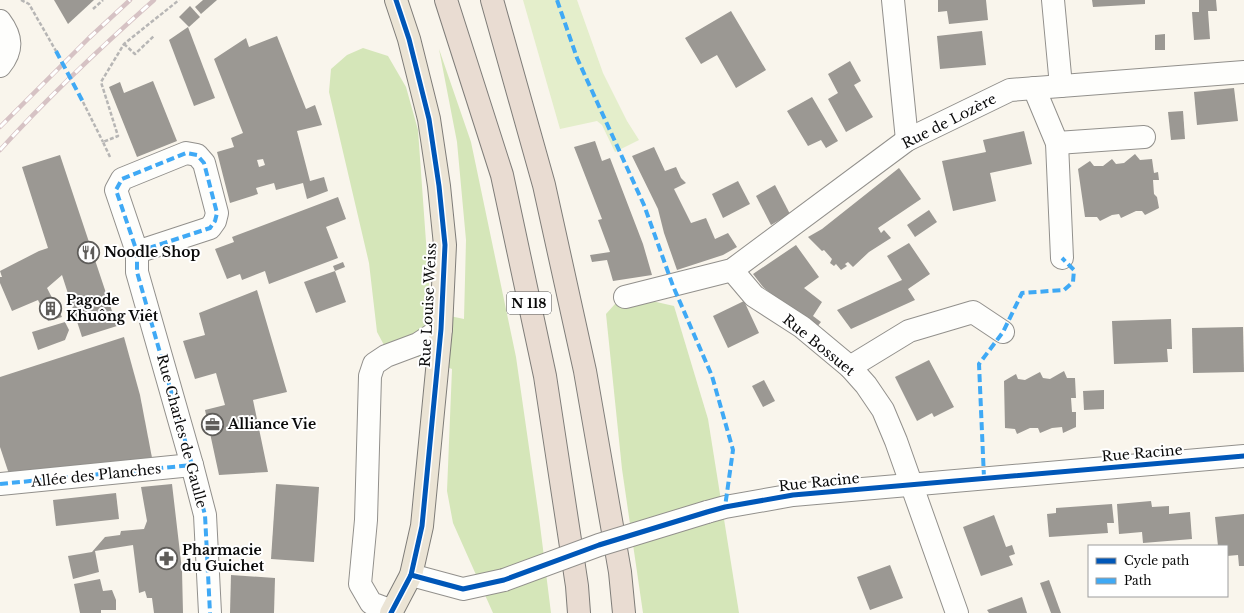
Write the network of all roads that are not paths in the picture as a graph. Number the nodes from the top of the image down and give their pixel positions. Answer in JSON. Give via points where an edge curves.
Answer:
{"nodes":[{"id":1,"x":396,"y":0,"type":"edge"},
{"id":2,"x":446,"y":0,"type":"edge"},
{"id":3,"x":492,"y":0,"type":"edge"},
{"id":4,"x":893,"y":0,"type":"edge"},
{"id":5,"x":1053,"y":0,"type":"edge"},
{"id":6,"x":0,"y":21,"type":"edge"},
{"id":7,"x":0,"y":66,"type":"edge"},
{"id":8,"x":1244,"y":72,"type":"edge"},
{"id":9,"x":1061,"y":86,"type":"junction"},
{"id":10,"x":1034,"y":88,"type":"junction"},
{"id":11,"x":1144,"y":137,"type":"dead end"},
{"id":12,"x":907,"y":140,"type":"junction"},
{"id":13,"x":1057,"y":143,"type":"junction"},
{"id":14,"x":137,"y":252,"type":"junction"},
{"id":15,"x":1062,"y":258,"type":"dead end"},
{"id":16,"x":732,"y":270,"type":"junction"},
{"id":17,"x":625,"y":297,"type":"dead end"},
{"id":18,"x":441,"y":329,"type":"junction"},
{"id":19,"x":1003,"y":332,"type":"dead end"},
{"id":20,"x":850,"y":367,"type":"junction"},
{"id":21,"x":1244,"y":456,"type":"edge"},
{"id":22,"x":192,"y":465,"type":"junction"},
{"id":23,"x":0,"y":484,"type":"edge"},
{"id":24,"x":911,"y":485,"type":"junction"},
{"id":25,"x":411,"y":575,"type":"junction"},
{"id":26,"x":392,"y":612,"type":"edge"},
{"id":27,"x":210,"y":613,"type":"edge"},
{"id":28,"x":579,"y":613,"type":"edge"},
{"id":29,"x":624,"y":613,"type":"edge"},
{"id":30,"x":957,"y":613,"type":"edge"}],
"edges":[{"from":1,"to":18,"type":"main road","name":"Rue Louise Weiss","via":[[409,39],[429,119],[439,186],[445,245]]},
{"from":2,"to":28,"type":"highway","number":"N 118","via":[[502,175],[542,360]]},
{"from":3,"to":29,"type":"highway","number":"N 118","via":[[544,185],[585,372],[620,572]]},
{"from":4,"to":12,"type":"street"},
{"from":5,"to":9,"type":"street"},
{"from":6,"to":7,"type":"street","via":[[5,28],[10,48],[7,58]]},
{"from":8,"to":9,"type":"street","name":"Rue de Lozère"},
{"from":9,"to":10,"type":"street","name":"Rue de Lozère"},
{"from":10,"to":12,"type":"street","name":"Rue de Lozère","via":[[1010,90]]},
{"from":10,"to":13,"type":"street"},
{"from":11,"to":13,"type":"street"},
{"from":12,"to":16,"type":"street","name":"Rue de Lozère"},
{"from":13,"to":15,"type":"street"},
{"from":14,"to":14,"type":"street","name":"Rue Charles de Gaulle","via":[[210,228],[215,221],[217,213],[204,162],[197,155],[186,153],[122,179],[116,190]]},
{"from":14,"to":22,"type":"street","name":"Rue Charles de Gaulle","via":[[137,272]]},
{"from":16,"to":17,"type":"street","name":"Rue de Lozère"},
{"from":16,"to":20,"type":"street","name":"Rue Bossuet","via":[[754,296],[802,327]]},
{"from":18,"to":25,"type":"main road","name":"Rue Louise Weiss","via":[[422,526]]},
{"from":18,"to":26,"type":"street","via":[[418,344],[386,356],[374,364],[370,376],[366,520],[360,584],[371,603]]},
{"from":19,"to":20,"type":"street","via":[[973,312],[909,331]]},
{"from":20,"to":24,"type":"street","name":"Rue Bossuet","via":[[883,410]]},
{"from":21,"to":24,"type":"street","name":"Rue Racine"},
{"from":22,"to":23,"type":"street","name":"Allée des Planches"},
{"from":22,"to":27,"type":"street","name":"Rue Charles de Gaulle","via":[[205,515]]},
{"from":24,"to":25,"type":"street","name":"Rue Racine","bridge":true,"via":[[793,495],[725,507],[599,545],[504,580],[463,589]]},
{"from":24,"to":30,"type":"street","name":"Rue Bossuet"},
{"from":25,"to":26,"type":"main road","name":"Rue Louise Weiss"}]}
